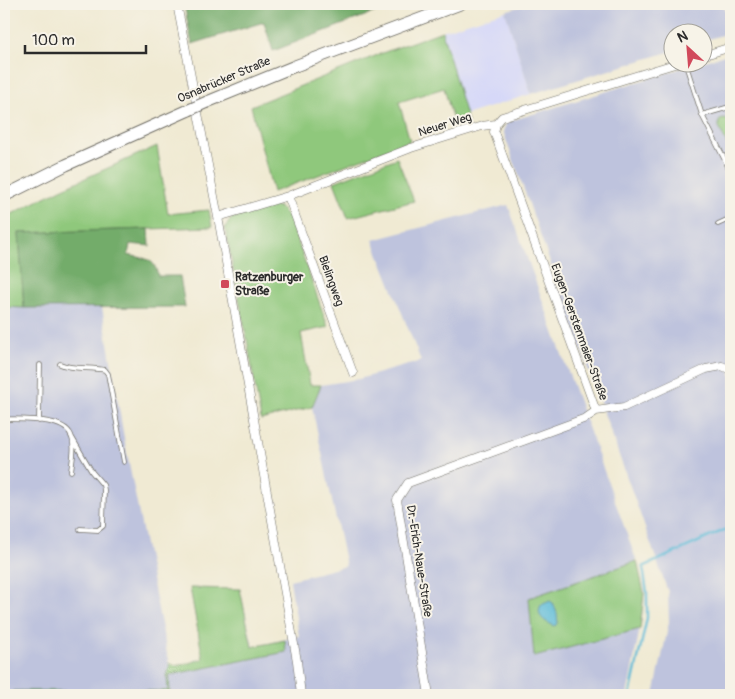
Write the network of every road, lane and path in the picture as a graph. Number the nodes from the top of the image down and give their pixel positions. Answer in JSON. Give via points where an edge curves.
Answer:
{"nodes":[{"id":1,"x":177,"y":4,"type":"edge"},
{"id":2,"x":460,"y":4,"type":"edge"},
{"id":3,"x":731,"y":47,"type":"edge"},
{"id":4,"x":712,"y":53,"type":"edge"},
{"id":5,"x":662,"y":68,"type":"edge"},
{"id":6,"x":687,"y":72,"type":"edge"},
{"id":7,"x":731,"y":111,"type":"edge"},
{"id":8,"x":702,"y":115,"type":"junction"},
{"id":9,"x":496,"y":124,"type":"junction"},
{"id":10,"x":731,"y":172,"type":"edge"},
{"id":11,"x":4,"y":196,"type":"edge"},
{"id":12,"x":288,"y":196,"type":"junction"},
{"id":13,"x":218,"y":217,"type":"junction"},
{"id":14,"x":731,"y":218,"type":"edge"},
{"id":15,"x":718,"y":224,"type":"dead end"},
{"id":16,"x":60,"y":364,"type":"dead end"},
{"id":17,"x":40,"y":365,"type":"dead end"},
{"id":18,"x":731,"y":370,"type":"edge"},
{"id":19,"x":353,"y":373,"type":"dead end"},
{"id":20,"x":596,"y":411,"type":"junction"},
{"id":21,"x":4,"y":420,"type":"edge"},
{"id":22,"x":39,"y":421,"type":"junction"},
{"id":23,"x":71,"y":436,"type":"junction"},
{"id":24,"x":124,"y":462,"type":"dead end"},
{"id":25,"x":72,"y":471,"type":"dead end"},
{"id":26,"x":80,"y":530,"type":"dead end"},
{"id":27,"x":301,"y":695,"type":"edge"},
{"id":28,"x":429,"y":695,"type":"edge"}],
"edges":[{"from":1,"to":13,"type":"street"},
{"from":2,"to":11,"type":"main road","name":"Osnabrücker Straße","bridge":true,"via":[[207,102]]},
{"from":3,"to":4,"type":"street"},
{"from":5,"to":9,"type":"street","name":"Neuer Weg","via":[[502,117]]},
{"from":6,"to":8,"type":"lane"},
{"from":7,"to":8,"type":"lane","via":[[726,108]]},
{"from":8,"to":10,"type":"lane"},
{"from":9,"to":12,"type":"street","name":"Neuer Weg","via":[[411,148]]},
{"from":9,"to":20,"type":"street","name":"Eugen-Gerstenmaier-Straße","via":[[494,132]]},
{"from":12,"to":13,"type":"street","name":"Neuer Weg"},
{"from":12,"to":19,"type":"street","name":"Bielingweg"},
{"from":13,"to":27,"type":"street","via":[[298,661]]},
{"from":14,"to":15,"type":"lane"},
{"from":16,"to":24,"type":"lane","via":[[93,367],[108,374]]},
{"from":17,"to":22,"type":"lane"},
{"from":18,"to":20,"type":"street","name":"Eugen-Gerstenmaier-Straße","via":[[722,366],[706,369],[624,407]]},
{"from":20,"to":28,"type":"street","name":"Dr.-Erich-Naue-Straße","via":[[586,418],[408,483],[398,500]]},
{"from":21,"to":22,"type":"lane"},
{"from":22,"to":23,"type":"lane","via":[[65,427]]},
{"from":23,"to":25,"type":"lane"},
{"from":23,"to":26,"type":"lane","via":[[104,490],[103,526],[98,530]]}]}
